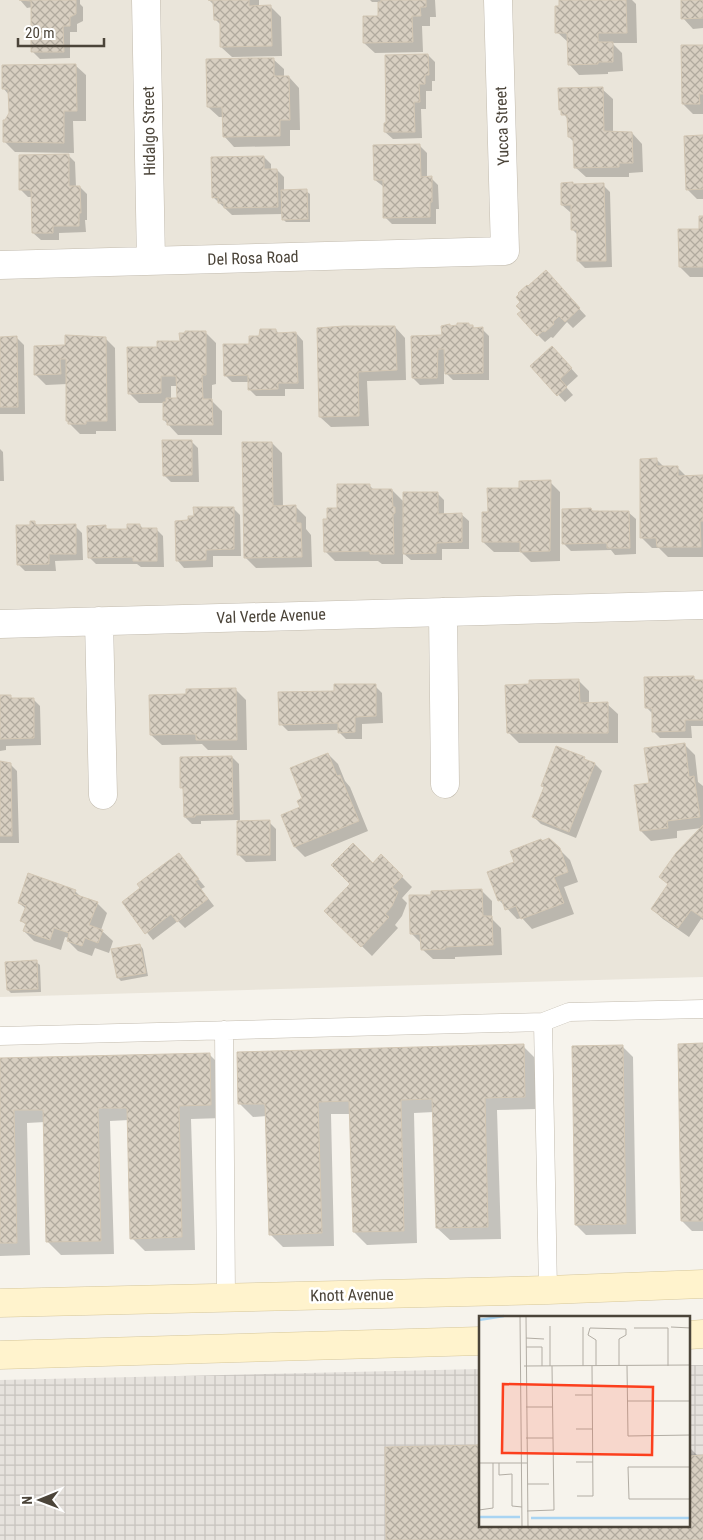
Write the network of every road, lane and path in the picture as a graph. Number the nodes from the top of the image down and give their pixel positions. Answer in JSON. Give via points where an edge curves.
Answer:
{"nodes":[{"id":1,"x":146,"y":0,"type":"edge"},
{"id":2,"x":498,"y":0,"type":"edge"},
{"id":3,"x":505,"y":251,"type":"joint"},
{"id":4,"x":151,"y":261,"type":"junction"},
{"id":5,"x":0,"y":265,"type":"edge"},
{"id":6,"x":703,"y":605,"type":"edge"},
{"id":7,"x":443,"y":612,"type":"junction"},
{"id":8,"x":99,"y":621,"type":"junction"},
{"id":9,"x":0,"y":624,"type":"edge"},
{"id":10,"x":445,"y":784,"type":"dead end"},
{"id":11,"x":103,"y":795,"type":"dead end"},
{"id":12,"x":703,"y":1009,"type":"edge"},
{"id":13,"x":543,"y":1022,"type":"junction"},
{"id":14,"x":224,"y":1030,"type":"junction"},
{"id":15,"x":0,"y":1036,"type":"edge"},
{"id":16,"x":703,"y":1284,"type":"edge"},
{"id":17,"x":548,"y":1290,"type":"junction"},
{"id":18,"x":226,"y":1298,"type":"junction"},
{"id":19,"x":0,"y":1303,"type":"edge"},
{"id":20,"x":703,"y":1334,"type":"edge"},
{"id":21,"x":690,"y":1335,"type":"edge"},
{"id":22,"x":479,"y":1341,"type":"edge"},
{"id":23,"x":0,"y":1355,"type":"edge"}],
"edges":[{"from":1,"to":4,"type":"street","name":"Hidalgo Street"},
{"from":2,"to":3,"type":"street","name":"Yucca Street"},
{"from":3,"to":4,"type":"street","name":"Del Rosa Road"},
{"from":4,"to":5,"type":"street","name":"Del Rosa Road"},
{"from":6,"to":7,"type":"street","name":"Val Verde Avenue"},
{"from":7,"to":8,"type":"street","name":"Val Verde Avenue"},
{"from":7,"to":10,"type":"street"},
{"from":8,"to":9,"type":"street","name":"Val Verde Avenue"},
{"from":8,"to":11,"type":"street"},
{"from":12,"to":13,"type":"lane","via":[[569,1012]]},
{"from":13,"to":14,"type":"lane"},
{"from":13,"to":17,"type":"lane"},
{"from":14,"to":15,"type":"lane"},
{"from":14,"to":18,"type":"lane"},
{"from":16,"to":17,"type":"main road","name":"Knott Avenue"},
{"from":17,"to":18,"type":"main road","name":"Knott Avenue"},
{"from":18,"to":19,"type":"main road","name":"Knott Avenue"},
{"from":20,"to":21,"type":"main road"},
{"from":22,"to":23,"type":"main road"}]}
